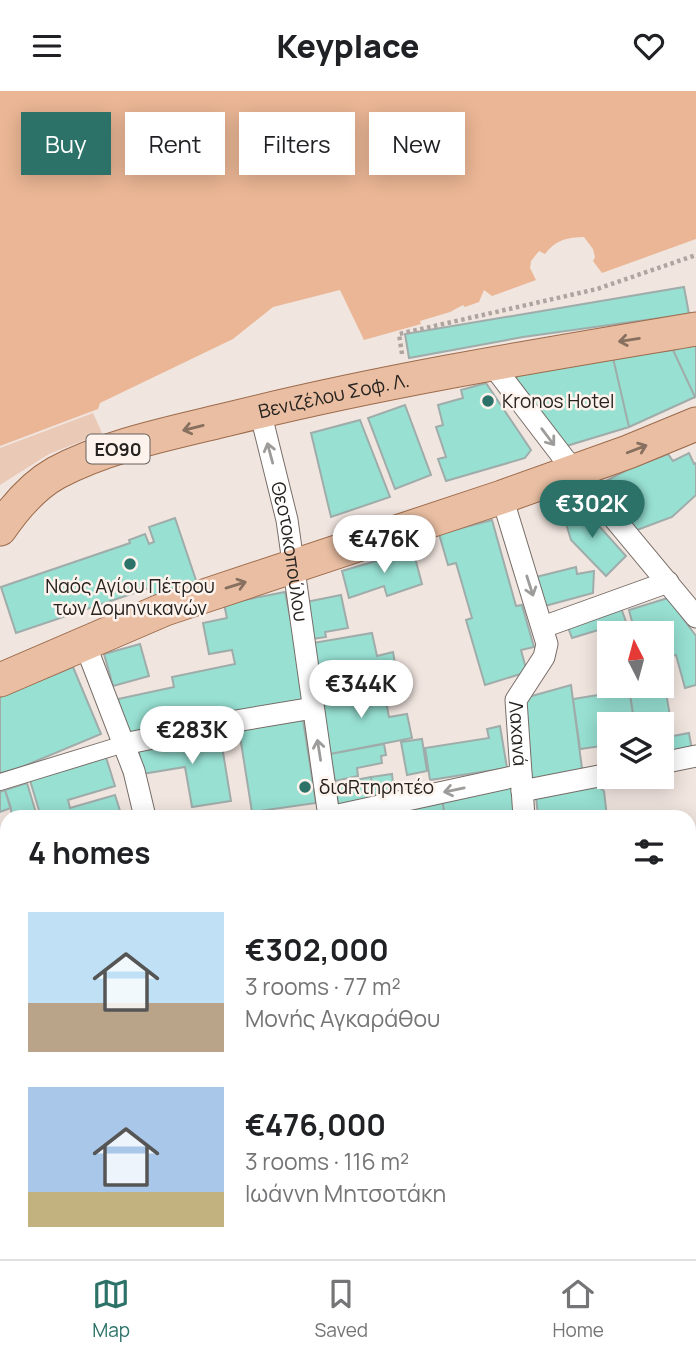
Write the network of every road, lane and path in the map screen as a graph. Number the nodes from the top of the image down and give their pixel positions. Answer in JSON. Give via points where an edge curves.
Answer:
{"nodes":[{"id":1,"x":696,"y":255,"type":"edge"},
{"id":2,"x":696,"y":329,"type":"edge"},
{"id":3,"x":402,"y":349,"type":"dead end"},
{"id":4,"x":491,"y":363,"type":"junction"},
{"id":5,"x":260,"y":411,"type":"junction"},
{"id":6,"x":696,"y":424,"type":"edge"},
{"id":7,"x":575,"y":471,"type":"junction"},
{"id":8,"x":502,"y":497,"type":"junction"},
{"id":9,"x":0,"y":529,"type":"edge"},
{"id":10,"x":294,"y":567,"type":"junction"},
{"id":11,"x":668,"y":582,"type":"junction"},
{"id":12,"x":696,"y":617,"type":"edge"},
{"id":13,"x":543,"y":628,"type":"junction"},
{"id":14,"x":85,"y":644,"type":"junction"},
{"id":15,"x":5,"y":674,"type":"edge"},
{"id":16,"x":313,"y":708,"type":"junction"},
{"id":17,"x":124,"y":744,"type":"junction"},
{"id":18,"x":696,"y":756,"type":"edge"},
{"id":19,"x":674,"y":761,"type":"edge"},
{"id":20,"x":597,"y":774,"type":"edge"},
{"id":21,"x":0,"y":782,"type":"edge"},
{"id":22,"x":522,"y":783,"type":"junction"},
{"id":23,"x":143,"y":810,"type":"edge"},
{"id":24,"x":328,"y":810,"type":"edge"},
{"id":25,"x":369,"y":810,"type":"edge"},
{"id":26,"x":524,"y":810,"type":"edge"}],
"edges":[{"from":1,"to":3,"type":"path","via":[[597,289],[399,334]]},
{"from":2,"to":4,"type":"main road","name":"Βενιζέλου Σοφ. Λ.","number":"ΕΟ90","one_way":true},
{"from":4,"to":5,"type":"main road","name":"Βενιζέλου Σοφ. Λ.","number":"ΕΟ90"},
{"from":4,"to":7,"type":"street","one_way":true},
{"from":5,"to":9,"type":"main road","name":"Βενιζέλου Σοφ. Λ.","number":"ΕΟ90","one_way":true,"via":[[70,466],[30,492]]},
{"from":10,"to":5,"type":"street","name":"Θεοτοκοπούλου","one_way":true},
{"from":7,"to":6,"type":"main road","one_way":true},
{"from":7,"to":8,"type":"main road"},
{"from":7,"to":11,"type":"street"},
{"from":8,"to":10,"type":"main road"},
{"from":8,"to":13,"type":"street","name":"Λαχανά","one_way":true},
{"from":14,"to":10,"type":"main road","one_way":true,"via":[[166,609]]},
{"from":10,"to":16,"type":"street","name":"Θεοτοκοπούλου"},
{"from":11,"to":12,"type":"street"},
{"from":11,"to":13,"type":"street"},
{"from":13,"to":22,"type":"street","name":"Λαχανά","via":[[544,657],[516,700]]},
{"from":14,"to":15,"type":"main road"},
{"from":14,"to":17,"type":"street"},
{"from":16,"to":17,"type":"street"},
{"from":24,"to":16,"type":"street","name":"Θεοτοκοπούλου","one_way":true},
{"from":17,"to":21,"type":"street"},
{"from":17,"to":23,"type":"street"},
{"from":18,"to":19,"type":"street"},
{"from":20,"to":22,"type":"street"},
{"from":22,"to":25,"type":"street","one_way":true},
{"from":22,"to":26,"type":"street","name":"Λαχανά"}]}
